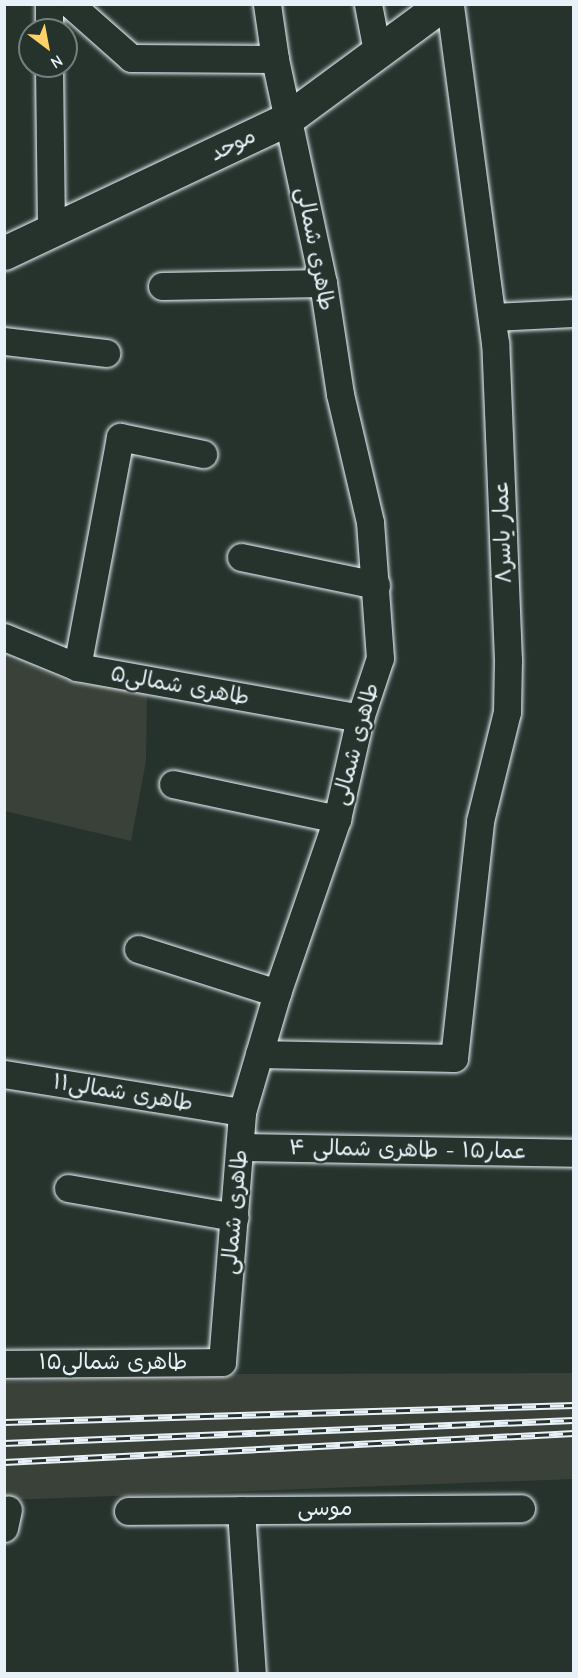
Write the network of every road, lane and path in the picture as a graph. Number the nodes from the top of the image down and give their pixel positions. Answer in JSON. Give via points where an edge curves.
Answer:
{"nodes":[{"id":1,"x":70,"y":4,"type":"edge"},
{"id":2,"x":267,"y":4,"type":"edge"},
{"id":3,"x":368,"y":4,"type":"edge"},
{"id":4,"x":443,"y":4,"type":"edge"},
{"id":5,"x":450,"y":4,"type":"edge"},
{"id":6,"x":377,"y":51,"type":"junction"},
{"id":7,"x":275,"y":59,"type":"junction"},
{"id":8,"x":49,"y":78,"type":"edge"},
{"id":9,"x":287,"y":119,"type":"junction"},
{"id":10,"x":51,"y":233,"type":"junction"},
{"id":11,"x":4,"y":253,"type":"edge"},
{"id":12,"x":323,"y":283,"type":"junction"},
{"id":13,"x":162,"y":286,"type":"dead end"},
{"id":14,"x":573,"y":313,"type":"edge"},
{"id":15,"x":492,"y":317,"type":"junction"},
{"id":16,"x":4,"y":341,"type":"edge"},
{"id":17,"x":106,"y":352,"type":"dead end"},
{"id":18,"x":203,"y":454,"type":"dead end"},
{"id":19,"x":241,"y":557,"type":"dead end"},
{"id":20,"x":376,"y":585,"type":"junction"},
{"id":21,"x":4,"y":637,"type":"edge"},
{"id":22,"x":77,"y":667,"type":"junction"},
{"id":23,"x":360,"y":718,"type":"junction"},
{"id":24,"x":173,"y":784,"type":"dead end"},
{"id":25,"x":337,"y":819,"type":"junction"},
{"id":26,"x":138,"y":949,"type":"dead end"},
{"id":27,"x":277,"y":993,"type":"junction"},
{"id":28,"x":259,"y":1054,"type":"junction"},
{"id":29,"x":4,"y":1074,"type":"edge"},
{"id":30,"x":242,"y":1112,"type":"junction"},
{"id":31,"x":242,"y":1147,"type":"junction"},
{"id":32,"x":573,"y":1153,"type":"edge"},
{"id":33,"x":68,"y":1188,"type":"dead end"},
{"id":34,"x":234,"y":1217,"type":"junction"},
{"id":35,"x":222,"y":1362,"type":"joint"},
{"id":36,"x":4,"y":1364,"type":"edge"},
{"id":37,"x":521,"y":1508,"type":"dead end"},
{"id":38,"x":241,"y":1510,"type":"junction"},
{"id":39,"x":128,"y":1511,"type":"dead end"},
{"id":40,"x":250,"y":1643,"type":"junction"},
{"id":41,"x":234,"y":1674,"type":"edge"},
{"id":42,"x":252,"y":1674,"type":"edge"}],
"edges":[{"from":1,"to":7,"type":"street","via":[[131,58]]},
{"from":2,"to":7,"type":"street","name":"طاهری شمالی"},
{"from":3,"to":6,"type":"street"},
{"from":4,"to":6,"type":"street","name":"موحد"},
{"from":5,"to":15,"type":"street","name":"عمار یاسر۸"},
{"from":6,"to":9,"type":"street","name":"موحد"},
{"from":7,"to":9,"type":"street","name":"طاهری شمالی"},
{"from":8,"to":10,"type":"street"},
{"from":9,"to":10,"type":"street","name":"موحد"},
{"from":9,"to":12,"type":"street","name":"طاهری شمالی"},
{"from":10,"to":11,"type":"street","name":"موحد"},
{"from":12,"to":13,"type":"street"},
{"from":12,"to":20,"type":"street","name":"طاهری شمالی","via":[[340,394],[370,522]]},
{"from":14,"to":15,"type":"street"},
{"from":15,"to":28,"type":"street","name":"عمار یاسر۸","via":[[507,712],[480,821],[454,1058]]},
{"from":16,"to":17,"type":"street"},
{"from":18,"to":22,"type":"street","via":[[120,437]]},
{"from":19,"to":20,"type":"street"},
{"from":20,"to":23,"type":"street","name":"طاهری شمالی","via":[[380,658]]},
{"from":21,"to":22,"type":"street","name":"طاهری شمالی۵"},
{"from":22,"to":23,"type":"street","name":"طاهری شمالی۵"},
{"from":23,"to":25,"type":"street","name":"طاهری شمالی"},
{"from":24,"to":25,"type":"street"},
{"from":25,"to":27,"type":"street","name":"طاهری شمالی"},
{"from":26,"to":27,"type":"street"},
{"from":27,"to":28,"type":"street","name":"طاهری شمالی"},
{"from":28,"to":30,"type":"street","name":"طاهری شمالی"},
{"from":29,"to":30,"type":"street","name":"طاهری شمالی۱۱"},
{"from":30,"to":31,"type":"street","name":"طاهری شمالی"},
{"from":31,"to":32,"type":"street","name":"عمار۱۵ - طاهری شمالی ۴"},
{"from":31,"to":34,"type":"street","name":"طاهری شمالی"},
{"from":33,"to":34,"type":"street"},
{"from":34,"to":35,"type":"street","name":"طاهری شمالی"},
{"from":35,"to":36,"type":"street","name":"طاهری شمالی۱۵"},
{"from":37,"to":38,"type":"street","name":"موسی"},
{"from":38,"to":39,"type":"street","name":"موسی"},
{"from":38,"to":40,"type":"street"},
{"from":40,"to":41,"type":"street"},
{"from":40,"to":42,"type":"street"}]}
